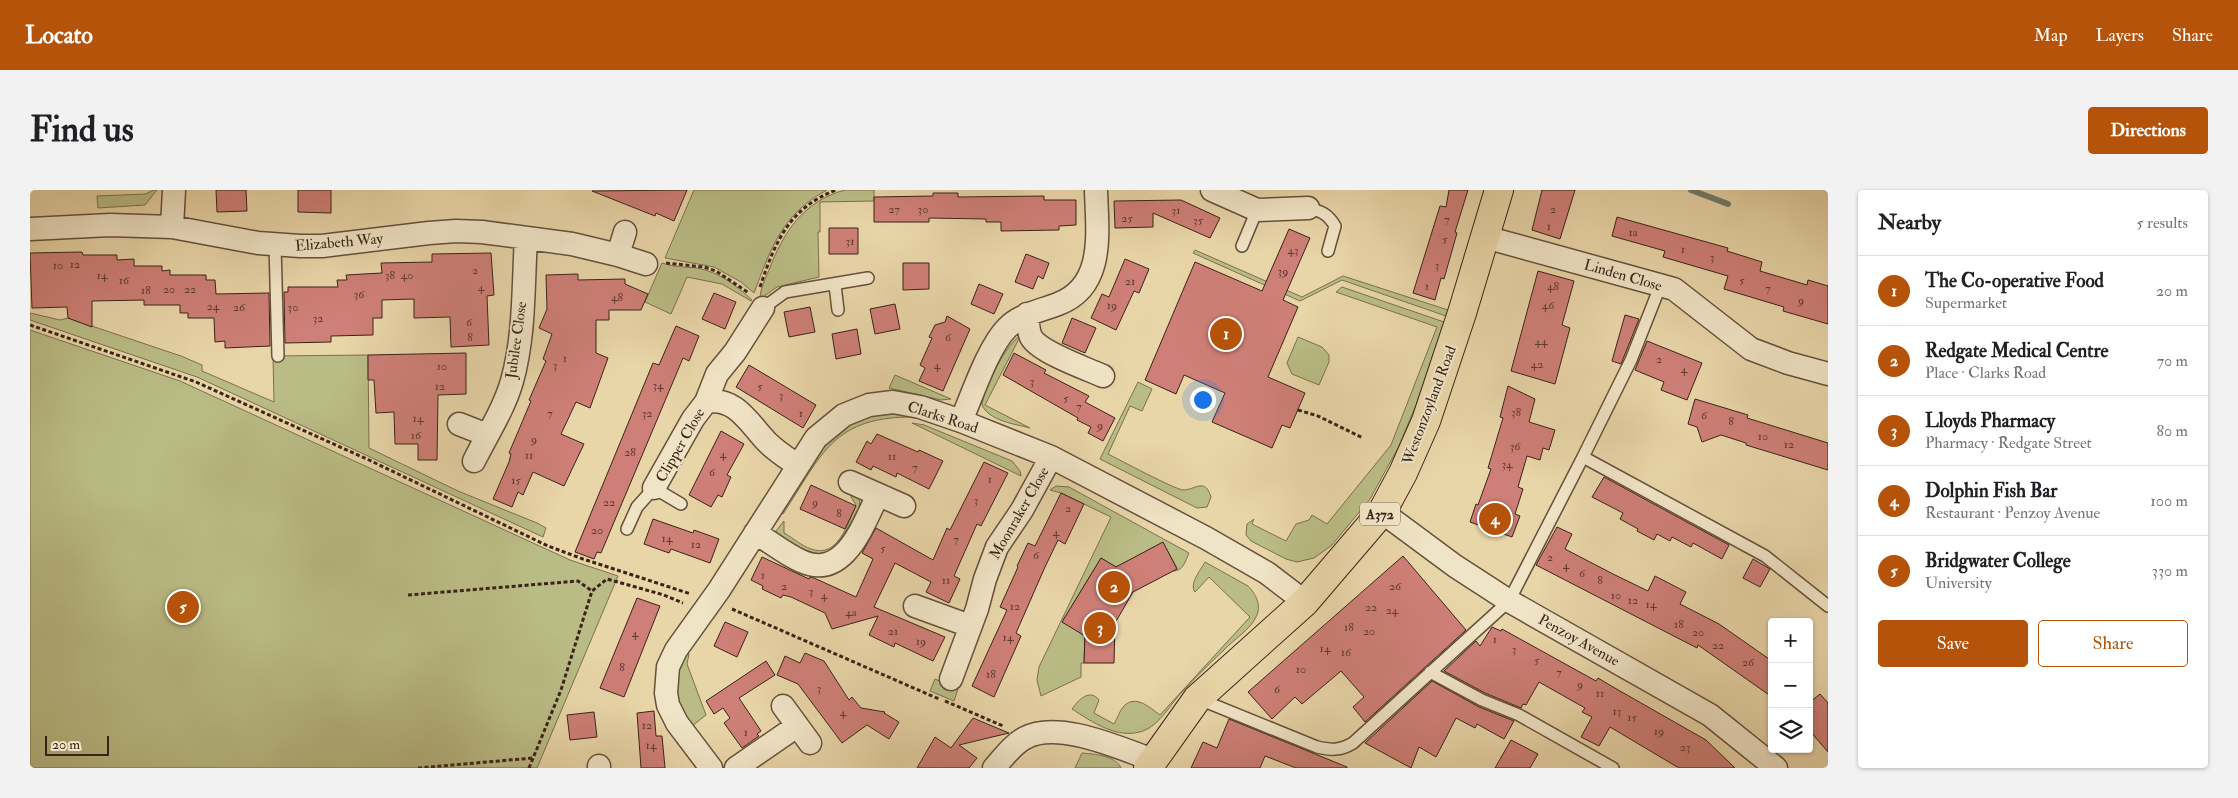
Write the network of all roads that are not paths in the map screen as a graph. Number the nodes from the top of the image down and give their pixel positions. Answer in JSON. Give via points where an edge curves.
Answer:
{"nodes":[{"id":1,"x":174,"y":190,"type":"edge"},
{"id":2,"x":1096,"y":190,"type":"edge"},
{"id":3,"x":1212,"y":190,"type":"edge"},
{"id":4,"x":1499,"y":190,"type":"edge"},
{"id":5,"x":1308,"y":208,"type":"joint"},
{"id":6,"x":1257,"y":210,"type":"junction"},
{"id":7,"x":172,"y":227,"type":"junction"},
{"id":8,"x":30,"y":229,"type":"edge"},
{"id":9,"x":625,"y":232,"type":"dead end"},
{"id":10,"x":1486,"y":237,"type":"junction"},
{"id":11,"x":526,"y":238,"type":"junction"},
{"id":12,"x":275,"y":245,"type":"junction"},
{"id":13,"x":1242,"y":246,"type":"dead end"},
{"id":14,"x":1328,"y":251,"type":"dead end"},
{"id":15,"x":618,"y":255,"type":"junction"},
{"id":16,"x":646,"y":264,"type":"road end"},
{"id":17,"x":868,"y":278,"type":"dead end"},
{"id":18,"x":1661,"y":284,"type":"junction"},
{"id":19,"x":835,"y":285,"type":"junction"},
{"id":20,"x":757,"y":298,"type":"joint"},
{"id":21,"x":838,"y":310,"type":"dead end"},
{"id":22,"x":1027,"y":314,"type":"junction"},
{"id":23,"x":278,"y":356,"type":"dead end"},
{"id":24,"x":1828,"y":374,"type":"edge"},
{"id":25,"x":1103,"y":376,"type":"dead end"},
{"id":26,"x":706,"y":402,"type":"junction"},
{"id":27,"x":961,"y":421,"type":"junction"},
{"id":28,"x":459,"y":424,"type":"dead end"},
{"id":29,"x":486,"y":435,"type":"junction"},
{"id":30,"x":1051,"y":457,"type":"junction"},
{"id":31,"x":1583,"y":457,"type":"junction"},
{"id":32,"x":474,"y":461,"type":"dead end"},
{"id":33,"x":798,"y":465,"type":"junction"},
{"id":34,"x":850,"y":482,"type":"dead end"},
{"id":35,"x":654,"y":488,"type":"junction"},
{"id":36,"x":878,"y":495,"type":"junction"},
{"id":37,"x":681,"y":504,"type":"dead end"},
{"id":38,"x":904,"y":506,"type":"dead end"},
{"id":39,"x":1382,"y":512,"type":"junction"},
{"id":40,"x":627,"y":529,"type":"dead end"},
{"id":41,"x":755,"y":533,"type":"junction"},
{"id":42,"x":1509,"y":601,"type":"junction"},
{"id":43,"x":1305,"y":602,"type":"junction"},
{"id":44,"x":914,"y":606,"type":"dead end"},
{"id":45,"x":1828,"y":606,"type":"edge"},
{"id":46,"x":970,"y":626,"type":"junction"},
{"id":47,"x":1430,"y":672,"type":"junction"},
{"id":48,"x":951,"y":679,"type":"dead end"},
{"id":49,"x":1197,"y":699,"type":"junction"},
{"id":50,"x":783,"y":706,"type":"dead end"},
{"id":51,"x":1150,"y":764,"type":"edge"},
{"id":52,"x":711,"y":768,"type":"edge"},
{"id":53,"x":736,"y":768,"type":"edge"},
{"id":54,"x":994,"y":768,"type":"edge"},
{"id":55,"x":1613,"y":768,"type":"edge"},
{"id":56,"x":1776,"y":768,"type":"edge"}],
"edges":[{"from":1,"to":7,"type":"street"},
{"from":2,"to":22,"type":"street","via":[[1097,249],[1088,280],[1065,301]]},
{"from":3,"to":6,"type":"street"},
{"from":4,"to":10,"type":"main road","name":"Westonzoyland Road","number":"A372"},
{"from":5,"to":6,"type":"street"},
{"from":5,"to":14,"type":"lane","via":[[1329,216],[1335,226]]},
{"from":6,"to":13,"type":"lane"},
{"from":7,"to":8,"type":"street","name":"Elizabeth Way","via":[[110,225]]},
{"from":7,"to":12,"type":"street","name":"Elizabeth Way"},
{"from":9,"to":15,"type":"street"},
{"from":10,"to":18,"type":"street","name":"Linden Close"},
{"from":10,"to":39,"type":"main road","name":"Westonzoyland Road","number":"A372","via":[[1426,421]]},
{"from":11,"to":12,"type":"street","name":"Elizabeth Way","via":[[456,231],[322,246]]},
{"from":11,"to":15,"type":"street","name":"Elizabeth Way"},
{"from":11,"to":29,"type":"street","name":"Jubilee Close","via":[[517,355],[508,393]]},
{"from":12,"to":23,"type":"lane"},
{"from":15,"to":16,"type":"street","name":"Elizabeth Way"},
{"from":17,"to":19,"type":"lane"},
{"from":18,"to":24,"type":"street","name":"Linden Close","via":[[1685,297],[1751,350]]},
{"from":18,"to":31,"type":"lane","via":[[1632,360]]},
{"from":19,"to":20,"type":"lane"},
{"from":19,"to":21,"type":"lane"},
{"from":20,"to":26,"type":"street","name":"Clipper Close","via":[[735,352],[717,374]]},
{"from":22,"to":25,"type":"street","via":[[1034,342]]},
{"from":22,"to":27,"type":"street","via":[[1006,329],[1000,338]]},
{"from":26,"to":33,"type":"street","name":"Clipper Close","via":[[719,400],[733,406],[778,452]]},
{"from":26,"to":35,"type":"street","name":"Clipper Close","via":[[692,419]]},
{"from":27,"to":30,"type":"street","name":"Clarks Road"},
{"from":27,"to":33,"type":"street","name":"Clarks Road","via":[[908,404],[870,405],[844,415],[823,430]]},
{"from":28,"to":29,"type":"street"},
{"from":29,"to":32,"type":"street","name":"Jubilee Close"},
{"from":30,"to":43,"type":"street","name":"Clarks Road","via":[[1206,538],[1267,573]]},
{"from":30,"to":46,"type":"street","name":"Moonraker Close","via":[[1022,510],[996,547]]},
{"from":31,"to":42,"type":"lane"},
{"from":31,"to":45,"type":"lane","via":[[1765,556]]},
{"from":33,"to":41,"type":"street","name":"Clarks Road"},
{"from":34,"to":36,"type":"street"},
{"from":35,"to":37,"type":"lane"},
{"from":35,"to":40,"type":"lane","via":[[637,507]]},
{"from":36,"to":38,"type":"street"},
{"from":36,"to":41,"type":"street","via":[[849,552],[838,561],[812,565]]},
{"from":39,"to":42,"type":"street","name":"Penzoy Avenue"},
{"from":39,"to":43,"type":"main road","name":"Westonzoyland Road","number":"A372"},
{"from":41,"to":52,"type":"street","name":"Clarks Road","via":[[676,650],[668,667],[668,705],[677,723]]},
{"from":42,"to":47,"type":"lane"},
{"from":42,"to":56,"type":"street","name":"Penzoy Avenue","via":[[1710,714]]},
{"from":43,"to":49,"type":"main road","name":"Westonzoyland Road","number":"A372"},
{"from":44,"to":46,"type":"street"},
{"from":46,"to":48,"type":"street","name":"Moonraker Close"},
{"from":47,"to":49,"type":"lane","via":[[1353,743],[1341,750],[1317,747]]},
{"from":47,"to":55,"type":"lane","via":[[1482,700],[1519,715]]},
{"from":49,"to":51,"type":"main road","name":"Westonzoyland Road","number":"A372"},
{"from":50,"to":53,"type":"street","via":[[803,734]]},
{"from":51,"to":54,"type":"street","via":[[1097,741],[1047,732],[1023,739]]}]}
